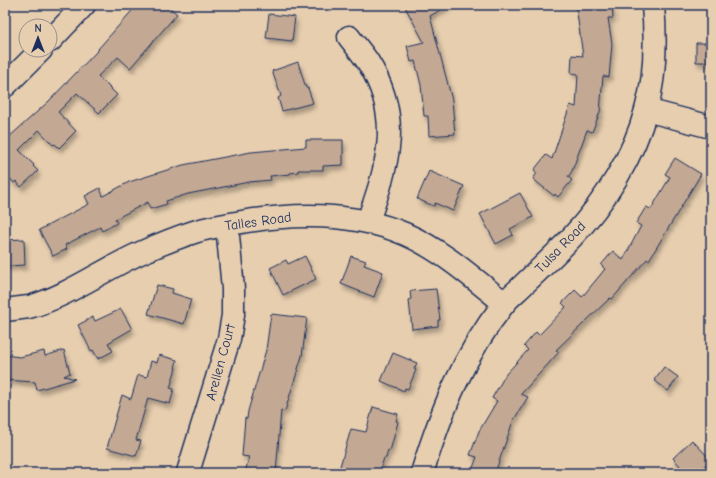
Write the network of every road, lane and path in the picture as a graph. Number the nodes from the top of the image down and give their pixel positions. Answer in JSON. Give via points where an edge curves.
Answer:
{"nodes":[{"id":1,"x":84,"y":5,"type":"edge"},
{"id":2,"x":654,"y":5,"type":"edge"},
{"id":3,"x":58,"y":33,"type":"edge"},
{"id":4,"x":349,"y":37,"type":"dead end"},
{"id":5,"x":33,"y":58,"type":"edge"},
{"id":6,"x":5,"y":86,"type":"edge"},
{"id":7,"x":646,"y":110,"type":"junction"},
{"id":8,"x":711,"y":127,"type":"edge"},
{"id":9,"x":368,"y":222,"type":"junction"},
{"id":10,"x":226,"y":225,"type":"junction"},
{"id":11,"x":504,"y":303,"type":"junction"},
{"id":12,"x":5,"y":310,"type":"edge"},
{"id":13,"x":188,"y":472,"type":"dead end"},
{"id":14,"x":422,"y":473,"type":"edge"}],
"edges":[{"from":1,"to":3,"type":"street"},
{"from":2,"to":7,"type":"street","name":"Tulsa Road","via":[[656,42]]},
{"from":4,"to":9,"type":"street","via":[[368,62],[378,82],[390,130],[388,156]]},
{"from":5,"to":6,"type":"street"},
{"from":7,"to":8,"type":"street"},
{"from":7,"to":11,"type":"street","name":"Tulsa Road","via":[[632,147],[614,182],[593,213]]},
{"from":9,"to":10,"type":"street","name":"Talles Road","via":[[331,216],[298,215]]},
{"from":9,"to":11,"type":"street","name":"Talles Road","via":[[405,234],[431,247]]},
{"from":10,"to":12,"type":"street","name":"Talles Road","via":[[196,231],[168,241],[136,254],[52,298],[28,307]]},
{"from":10,"to":13,"type":"street","name":"Arellen Court","via":[[233,289],[233,315],[229,339]]},
{"from":11,"to":14,"type":"street","name":"Tulsa Road","via":[[464,364]]}]}
